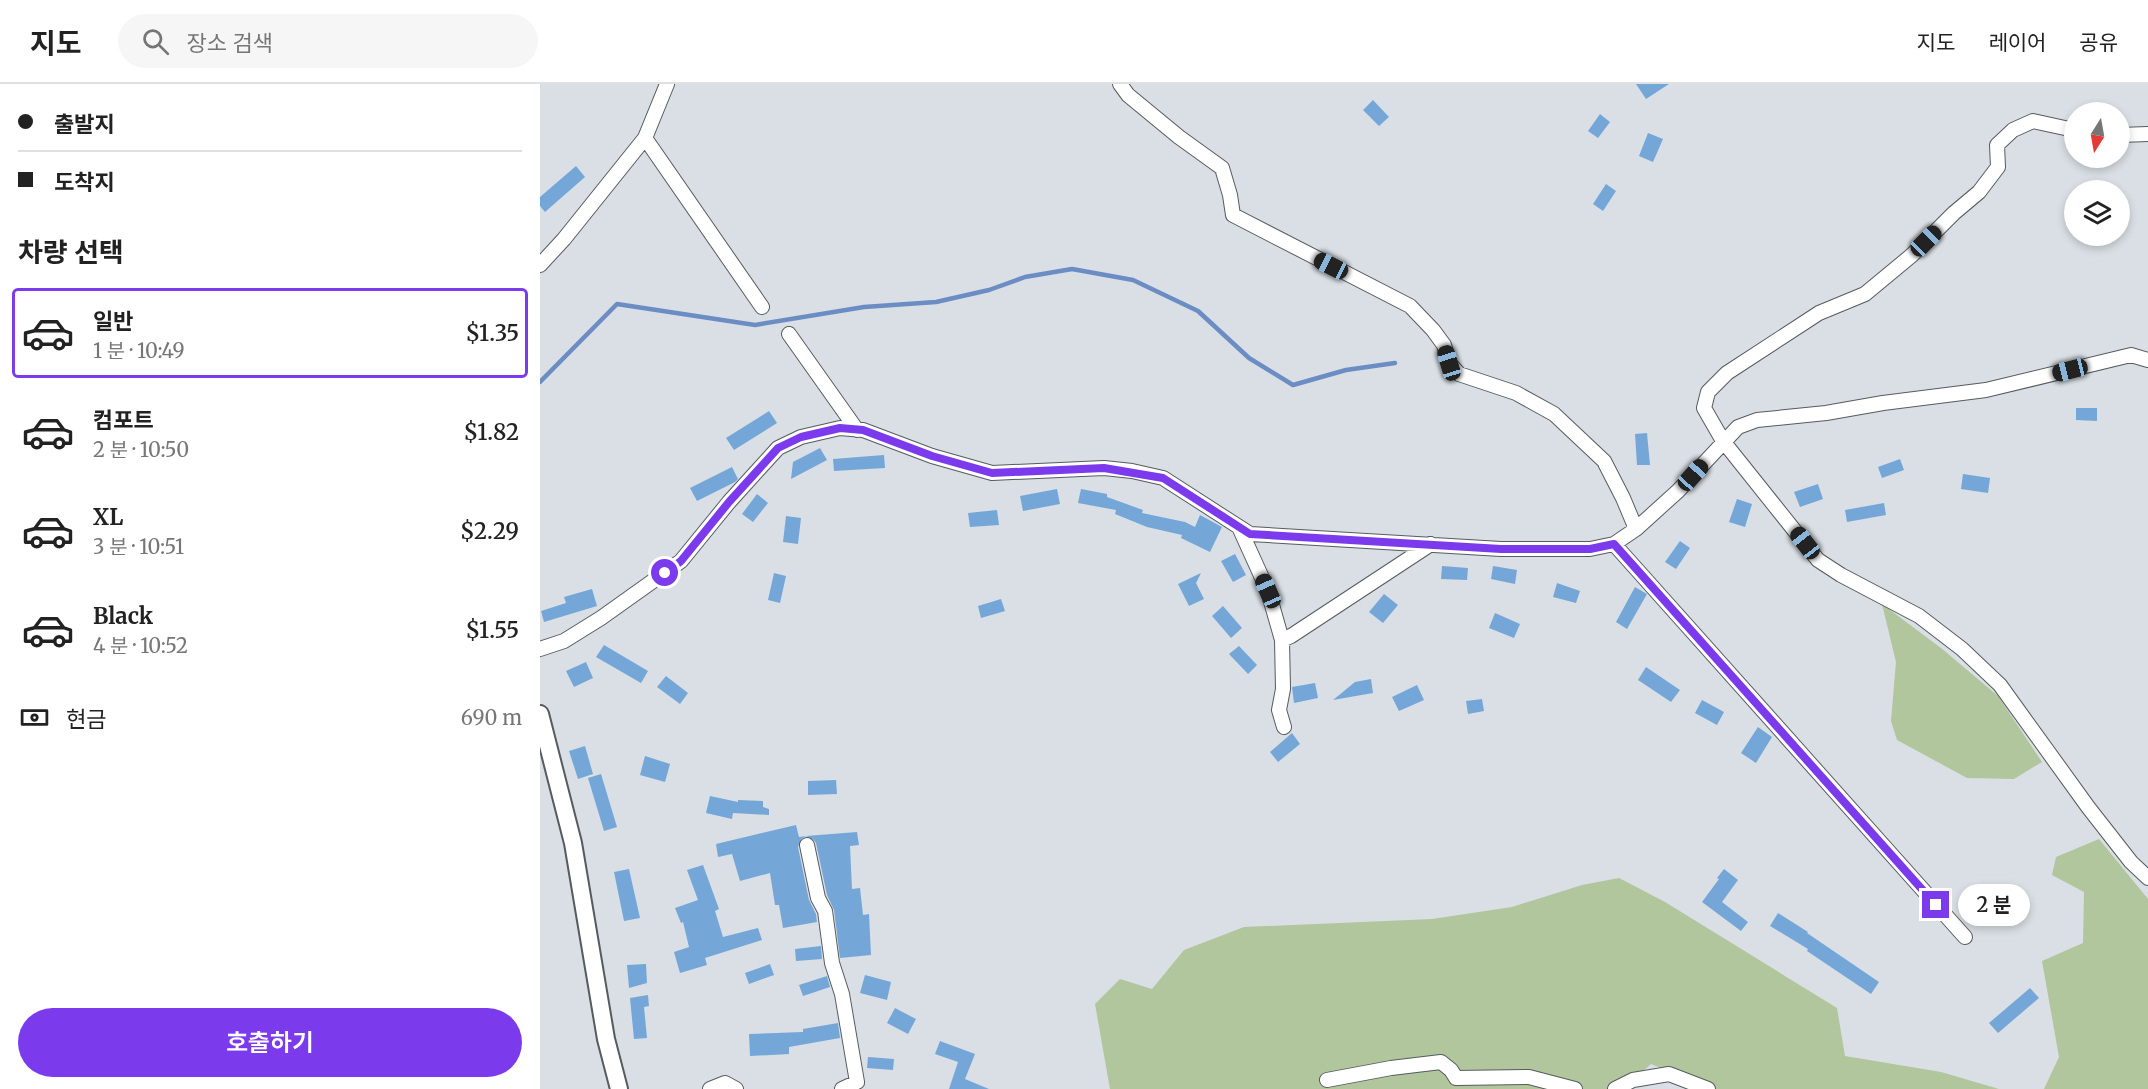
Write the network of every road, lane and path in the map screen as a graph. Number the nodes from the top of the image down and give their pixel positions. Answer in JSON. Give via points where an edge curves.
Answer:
{"nodes":[{"id":1,"x":667,"y":84,"type":"edge"},
{"id":2,"x":1120,"y":84,"type":"edge"},
{"id":3,"x":2064,"y":128,"type":"edge"},
{"id":4,"x":2148,"y":134,"type":"edge"},
{"id":5,"x":2130,"y":135,"type":"edge"},
{"id":6,"x":645,"y":138,"type":"junction"},
{"id":7,"x":540,"y":265,"type":"edge"},
{"id":8,"x":762,"y":307,"type":"dead end"},
{"id":9,"x":789,"y":334,"type":"dead end"},
{"id":10,"x":2148,"y":360,"type":"edge"},
{"id":11,"x":857,"y":430,"type":"junction"},
{"id":12,"x":1723,"y":441,"type":"junction"},
{"id":13,"x":1239,"y":527,"type":"junction"},
{"id":14,"x":1636,"y":529,"type":"junction"},
{"id":15,"x":1431,"y":544,"type":"junction"},
{"id":16,"x":1614,"y":544,"type":"junction"},
{"id":17,"x":1282,"y":640,"type":"junction"},
{"id":18,"x":540,"y":649,"type":"edge"},
{"id":19,"x":540,"y":714,"type":"edge"},
{"id":20,"x":1284,"y":727,"type":"dead end"},
{"id":21,"x":807,"y":845,"type":"dead end"},
{"id":22,"x":2148,"y":878,"type":"edge"},
{"id":23,"x":1965,"y":937,"type":"dead end"},
{"id":24,"x":1327,"y":1080,"type":"dead end"},
{"id":25,"x":619,"y":1089,"type":"edge"},
{"id":26,"x":710,"y":1089,"type":"edge"},
{"id":27,"x":736,"y":1089,"type":"edge"},
{"id":28,"x":842,"y":1089,"type":"edge"},
{"id":29,"x":1575,"y":1089,"type":"edge"},
{"id":30,"x":1615,"y":1089,"type":"edge"},
{"id":31,"x":1708,"y":1089,"type":"edge"}],
"edges":[{"from":1,"to":6,"type":"street"},
{"from":2,"to":14,"type":"street","via":[[1179,137],[1222,168],[1233,215],[1410,306],[1444,345],[1449,363],[1459,374],[1516,393],[1554,414],[1605,461]]},
{"from":3,"to":12,"type":"street","via":[[2033,121],[2013,130],[1997,145],[1998,167],[1980,192],[1912,255],[1866,294],[1819,313],[1727,373],[1708,392],[1704,408]]},
{"from":4,"to":5,"type":"street"},
{"from":6,"to":7,"type":"street"},
{"from":6,"to":8,"type":"street"},
{"from":9,"to":11,"type":"street"},
{"from":10,"to":12,"type":"street","via":[[2132,355],[1986,390],[1757,420],[1738,427]]},
{"from":11,"to":13,"type":"street","via":[[992,473],[1104,468],[1163,478]]},
{"from":11,"to":18,"type":"street","via":[[840,428],[801,437],[778,448],[681,561],[601,618],[564,641]]},
{"from":12,"to":14,"type":"street","via":[[1678,491]]},
{"from":12,"to":22,"type":"street","via":[[1818,561],[1919,616],[2000,685],[2088,807]]},
{"from":13,"to":15,"type":"street","via":[[1250,534]]},
{"from":13,"to":17,"type":"street","via":[[1268,591]]},
{"from":14,"to":16,"type":"street"},
{"from":15,"to":16,"type":"street","via":[[1590,549]]},
{"from":15,"to":17,"type":"street"},
{"from":16,"to":23,"type":"street"},
{"from":17,"to":20,"type":"street","via":[[1283,689],[1279,710]]},
{"from":19,"to":25,"type":"street","via":[[573,843],[606,1039]]},
{"from":21,"to":28,"type":"street","via":[[818,898],[825,911],[857,1082]]},
{"from":24,"to":29,"type":"street","via":[[1441,1062],[1456,1078],[1528,1077]]},
{"from":26,"to":27,"type":"street","via":[[725,1083]]},
{"from":30,"to":31,"type":"street","via":[[1633,1080],[1669,1074]]}]}
